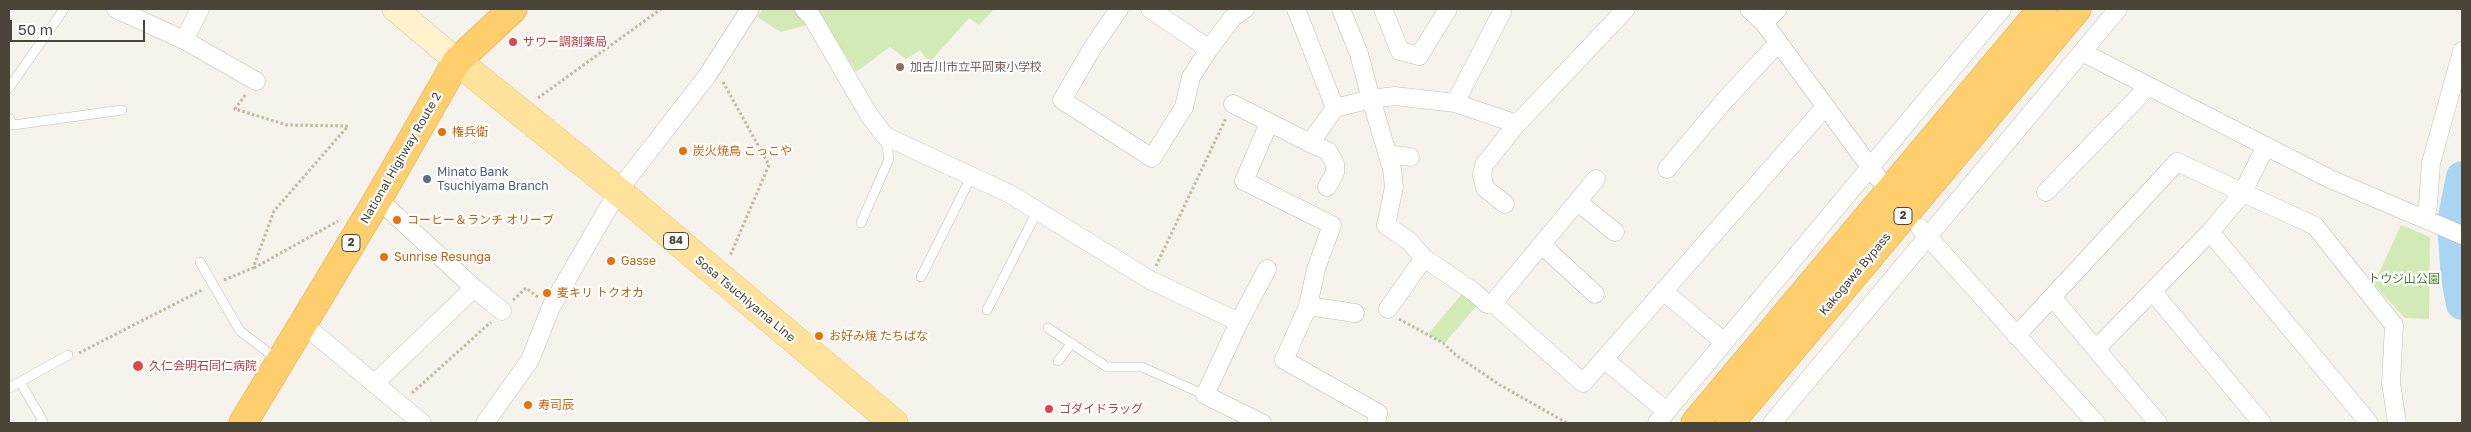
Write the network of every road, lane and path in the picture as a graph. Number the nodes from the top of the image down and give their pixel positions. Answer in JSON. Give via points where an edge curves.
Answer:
{"nodes":[{"id":1,"x":64,"y":9,"type":"edge"},
{"id":2,"x":116,"y":9,"type":"edge"},
{"id":3,"x":200,"y":9,"type":"edge"},
{"id":4,"x":395,"y":9,"type":"edge"},
{"id":5,"x":513,"y":9,"type":"edge"},
{"id":6,"x":661,"y":9,"type":"edge"},
{"id":7,"x":750,"y":9,"type":"edge"},
{"id":8,"x":804,"y":9,"type":"edge"},
{"id":9,"x":1119,"y":9,"type":"edge"},
{"id":10,"x":1150,"y":9,"type":"edge"},
{"id":11,"x":1245,"y":9,"type":"edge"},
{"id":12,"x":1296,"y":9,"type":"edge"},
{"id":13,"x":1342,"y":9,"type":"edge"},
{"id":14,"x":1383,"y":9,"type":"edge"},
{"id":15,"x":1448,"y":9,"type":"edge"},
{"id":16,"x":1626,"y":9,"type":"edge"},
{"id":17,"x":1749,"y":9,"type":"edge"},
{"id":18,"x":1778,"y":9,"type":"edge"},
{"id":19,"x":2002,"y":9,"type":"edge"},
{"id":20,"x":2042,"y":9,"type":"edge"},
{"id":21,"x":2077,"y":9,"type":"edge"},
{"id":22,"x":2118,"y":9,"type":"edge"},
{"id":23,"x":1502,"y":12,"type":"dead end"},
{"id":24,"x":1764,"y":23,"type":"junction"},
{"id":25,"x":184,"y":40,"type":"junction"},
{"id":26,"x":1778,"y":43,"type":"junction"},
{"id":27,"x":1209,"y":50,"type":"junction"},
{"id":28,"x":2462,"y":51,"type":"edge"},
{"id":29,"x":2082,"y":52,"type":"junction"},
{"id":30,"x":457,"y":61,"type":"junction"},
{"id":31,"x":714,"y":66,"type":"junction"},
{"id":32,"x":256,"y":81,"type":"joint"},
{"id":33,"x":2148,"y":87,"type":"junction"},
{"id":34,"x":9,"y":88,"type":"edge"},
{"id":35,"x":1371,"y":99,"type":"junction"},
{"id":36,"x":1233,"y":104,"type":"joint"},
{"id":37,"x":1455,"y":104,"type":"junction"},
{"id":38,"x":1825,"y":107,"type":"junction"},
{"id":39,"x":1335,"y":108,"type":"junction"},
{"id":40,"x":122,"y":110,"type":"dead end"},
{"id":41,"x":519,"y":111,"type":"junction"},
{"id":42,"x":9,"y":118,"type":"edge"},
{"id":43,"x":1270,"y":123,"type":"junction"},
{"id":44,"x":1517,"y":124,"type":"junction"},
{"id":45,"x":885,"y":136,"type":"junction"},
{"id":46,"x":1310,"y":143,"type":"junction"},
{"id":47,"x":2266,"y":146,"type":"junction"},
{"id":48,"x":1387,"y":154,"type":"junction"},
{"id":49,"x":1410,"y":157,"type":"dead end"},
{"id":50,"x":1667,"y":169,"type":"dead end"},
{"id":51,"x":1874,"y":173,"type":"junction"},
{"id":52,"x":972,"y":174,"type":"junction"},
{"id":53,"x":1596,"y":179,"type":"dead end"},
{"id":54,"x":1327,"y":187,"type":"dead end"},
{"id":55,"x":618,"y":191,"type":"junction"},
{"id":56,"x":2046,"y":192,"type":"dead end"},
{"id":57,"x":2242,"y":194,"type":"junction"},
{"id":58,"x":378,"y":199,"type":"junction"},
{"id":59,"x":1578,"y":202,"type":"junction"},
{"id":60,"x":1505,"y":204,"type":"dead end"},
{"id":61,"x":1036,"y":212,"type":"junction"},
{"id":62,"x":345,"y":217,"type":"dead end"},
{"id":63,"x":2431,"y":222,"type":"junction"},
{"id":64,"x":861,"y":223,"type":"dead end"},
{"id":65,"x":1615,"y":232,"type":"dead end"},
{"id":66,"x":2210,"y":232,"type":"junction"},
{"id":67,"x":1924,"y":233,"type":"junction"},
{"id":68,"x":2462,"y":236,"type":"edge"},
{"id":69,"x":1543,"y":246,"type":"junction"},
{"id":70,"x":1424,"y":258,"type":"junction"},
{"id":71,"x":200,"y":262,"type":"dead end"},
{"id":72,"x":253,"y":268,"type":"junction"},
{"id":73,"x":1267,"y":269,"type":"dead end"},
{"id":74,"x":921,"y":276,"type":"dead end"},
{"id":75,"x":720,"y":278,"type":"junction"},
{"id":76,"x":1150,"y":280,"type":"junction"},
{"id":77,"x":212,"y":285,"type":"junction"},
{"id":78,"x":474,"y":288,"type":"junction"},
{"id":79,"x":1663,"y":291,"type":"junction"},
{"id":80,"x":2153,"y":292,"type":"junction"},
{"id":81,"x":1595,"y":294,"type":"dead end"},
{"id":82,"x":2052,"y":297,"type":"junction"},
{"id":83,"x":1493,"y":303,"type":"junction"},
{"id":84,"x":1308,"y":306,"type":"junction"},
{"id":85,"x":551,"y":307,"type":"junction"},
{"id":86,"x":1388,"y":309,"type":"joint"},
{"id":87,"x":987,"y":310,"type":"dead end"},
{"id":88,"x":502,"y":311,"type":"junction"},
{"id":89,"x":1354,"y":313,"type":"dead end"},
{"id":90,"x":1239,"y":322,"type":"junction"},
{"id":91,"x":303,"y":324,"type":"junction"},
{"id":92,"x":1048,"y":328,"type":"dead end"},
{"id":93,"x":2016,"y":336,"type":"junction"},
{"id":94,"x":1723,"y":341,"type":"junction"},
{"id":95,"x":1072,"y":343,"type":"junction"},
{"id":96,"x":2097,"y":348,"type":"junction"},
{"id":97,"x":68,"y":355,"type":"joint"},
{"id":98,"x":1604,"y":359,"type":"junction"},
{"id":99,"x":280,"y":361,"type":"junction"},
{"id":100,"x":1058,"y":361,"type":"dead end"},
{"id":101,"x":20,"y":382,"type":"junction"},
{"id":102,"x":374,"y":384,"type":"junction"},
{"id":103,"x":9,"y":388,"type":"edge"},
{"id":104,"x":1205,"y":395,"type":"junction"},
{"id":105,"x":399,"y":404,"type":"junction"},
{"id":106,"x":1661,"y":417,"type":"edge"},
{"id":107,"x":40,"y":423,"type":"edge"},
{"id":108,"x":242,"y":423,"type":"edge"},
{"id":109,"x":422,"y":423,"type":"edge"},
{"id":110,"x":485,"y":423,"type":"edge"},
{"id":111,"x":894,"y":423,"type":"edge"},
{"id":112,"x":1262,"y":423,"type":"edge"},
{"id":113,"x":1376,"y":423,"type":"edge"},
{"id":114,"x":1567,"y":423,"type":"edge"},
{"id":115,"x":1695,"y":423,"type":"edge"},
{"id":116,"x":1730,"y":423,"type":"edge"},
{"id":117,"x":1772,"y":423,"type":"edge"},
{"id":118,"x":2094,"y":423,"type":"edge"},
{"id":119,"x":2158,"y":423,"type":"edge"},
{"id":120,"x":2262,"y":423,"type":"edge"},
{"id":121,"x":2369,"y":423,"type":"edge"},
{"id":122,"x":2397,"y":423,"type":"edge"}],
"edges":[{"from":1,"to":34,"type":"lane"},
{"from":2,"to":25,"type":"street"},
{"from":3,"to":25,"type":"street"},
{"from":4,"to":30,"type":"street"},
{"from":5,"to":30,"type":"highway","name":"National Highway Route 2","number":"2"},
{"from":6,"to":41,"type":"path"},
{"from":7,"to":31,"type":"street"},
{"from":8,"to":45,"type":"street"},
{"from":9,"to":27,"type":"street","via":[[1062,100],[1152,158],[1184,106],[1191,77]]},
{"from":10,"to":27,"type":"street"},
{"from":11,"to":27,"type":"street","via":[[1233,18]]},
{"from":12,"to":39,"type":"street"},
{"from":13,"to":35,"type":"street"},
{"from":14,"to":15,"type":"street","via":[[1400,51],[1419,56]]},
{"from":16,"to":44,"type":"street"},
{"from":17,"to":24,"type":"street"},
{"from":18,"to":24,"type":"street"},
{"from":19,"to":51,"type":"street"},
{"from":20,"to":115,"type":"highway","number":"2"},
{"from":21,"to":116,"type":"highway","name":"Kakogawa Bypass","number":"2"},
{"from":22,"to":29,"type":"street"},
{"from":23,"to":37,"type":"street"},
{"from":24,"to":26,"type":"street"},
{"from":25,"to":32,"type":"street"},
{"from":26,"to":38,"type":"street"},
{"from":26,"to":50,"type":"street"},
{"from":28,"to":63,"type":"street","via":[[2431,163],[2428,205]]},
{"from":29,"to":33,"type":"street"},
{"from":29,"to":67,"type":"street"},
{"from":30,"to":41,"type":"main road","name":"Sosa Tsuchiyama Line","number":"84"},
{"from":30,"to":58,"type":"highway","name":"National Highway Route 2","number":"2"},
{"from":31,"to":55,"type":"street"},
{"from":31,"to":75,"type":"path","via":[[769,165]]},
{"from":32,"to":72,"type":"path","via":[[235,109],[287,125],[348,126],[274,211]]},
{"from":33,"to":47,"type":"street"},
{"from":33,"to":56,"type":"street"},
{"from":35,"to":37,"type":"street","via":[[1394,96]]},
{"from":35,"to":39,"type":"street"},
{"from":35,"to":48,"type":"street"},
{"from":36,"to":43,"type":"street"},
{"from":36,"to":76,"type":"path"},
{"from":37,"to":44,"type":"street"},
{"from":38,"to":51,"type":"street"},
{"from":38,"to":79,"type":"street"},
{"from":39,"to":46,"type":"street"},
{"from":40,"to":42,"type":"lane","via":[[13,125]]},
{"from":41,"to":55,"type":"main road","name":"Sosa Tsuchiyama Line","number":"84"},
{"from":43,"to":46,"type":"street"},
{"from":43,"to":84,"type":"street","via":[[1244,181],[1332,225],[1316,269]]},
{"from":44,"to":60,"type":"street","via":[[1484,165],[1482,175],[1485,188]]},
{"from":45,"to":52,"type":"street"},
{"from":45,"to":64,"type":"lane","via":[[889,159]]},
{"from":46,"to":54,"type":"street","via":[[1328,151],[1336,164]]},
{"from":47,"to":57,"type":"street"},
{"from":47,"to":63,"type":"street","via":[[2330,179]]},
{"from":48,"to":49,"type":"street"},
{"from":48,"to":70,"type":"street","via":[[1394,187],[1386,225],[1409,241]]},
{"from":51,"to":94,"type":"street"},
{"from":52,"to":61,"type":"street"},
{"from":52,"to":74,"type":"lane"},
{"from":53,"to":59,"type":"street"},
{"from":55,"to":75,"type":"main road","name":"Sosa Tsuchiyama Line","number":"84"},
{"from":55,"to":85,"type":"street"},
{"from":57,"to":66,"type":"street"},
{"from":57,"to":82,"type":"street","via":[[2177,162]]},
{"from":57,"to":122,"type":"street","via":[[2315,226],[2394,325],[2391,383]]},
{"from":58,"to":78,"type":"street"},
{"from":58,"to":91,"type":"highway","name":"National Highway Route 2","number":"2"},
{"from":59,"to":65,"type":"street"},
{"from":59,"to":69,"type":"street"},
{"from":61,"to":76,"type":"street"},
{"from":61,"to":87,"type":"lane"},
{"from":62,"to":72,"type":"path"},
{"from":63,"to":68,"type":"street"},
{"from":66,"to":80,"type":"street"},
{"from":66,"to":121,"type":"street"},
{"from":67,"to":93,"type":"street"},
{"from":67,"to":117,"type":"street"},
{"from":69,"to":81,"type":"street"},
{"from":69,"to":83,"type":"street"},
{"from":70,"to":83,"type":"street","via":[[1487,304]]},
{"from":70,"to":86,"type":"street"},
{"from":71,"to":77,"type":"lane"},
{"from":72,"to":77,"type":"path"},
{"from":73,"to":90,"type":"street"},
{"from":75,"to":111,"type":"main road","name":"Sosa Tsuchiyama Line","number":"84"},
{"from":76,"to":90,"type":"street"},
{"from":77,"to":97,"type":"path","via":[[78,353]]},
{"from":77,"to":99,"type":"lane","via":[[240,331]]},
{"from":78,"to":88,"type":"street"},
{"from":78,"to":102,"type":"street"},
{"from":79,"to":94,"type":"street"},
{"from":79,"to":98,"type":"street"},
{"from":80,"to":96,"type":"street"},
{"from":80,"to":120,"type":"street"},
{"from":82,"to":93,"type":"street"},
{"from":82,"to":96,"type":"street"},
{"from":83,"to":98,"type":"street","via":[[1583,383]]},
{"from":84,"to":89,"type":"street"},
{"from":84,"to":113,"type":"street","via":[[1284,360],[1378,413]]},
{"from":85,"to":88,"type":"path","via":[[526,288]]},
{"from":85,"to":110,"type":"street","via":[[530,360]]},
{"from":86,"to":114,"type":"path","via":[[1403,323],[1443,343],[1500,385]]},
{"from":88,"to":105,"type":"path"},
{"from":90,"to":104,"type":"street"},
{"from":91,"to":99,"type":"highway","name":"National Highway Route 2","number":"2"},
{"from":91,"to":102,"type":"street"},
{"from":92,"to":95,"type":"lane"},
{"from":93,"to":118,"type":"street"},
{"from":94,"to":106,"type":"street"},
{"from":95,"to":100,"type":"lane"},
{"from":95,"to":104,"type":"lane","via":[[1107,367],[1142,367]]},
{"from":96,"to":119,"type":"street"},
{"from":97,"to":101,"type":"lane"},
{"from":98,"to":106,"type":"street"},
{"from":99,"to":108,"type":"highway","name":"National Highway Route 2","number":"2"},
{"from":101,"to":103,"type":"lane"},
{"from":101,"to":107,"type":"lane","via":[[42,421]]},
{"from":102,"to":105,"type":"street"},
{"from":104,"to":112,"type":"street"},
{"from":105,"to":109,"type":"street"}]}
